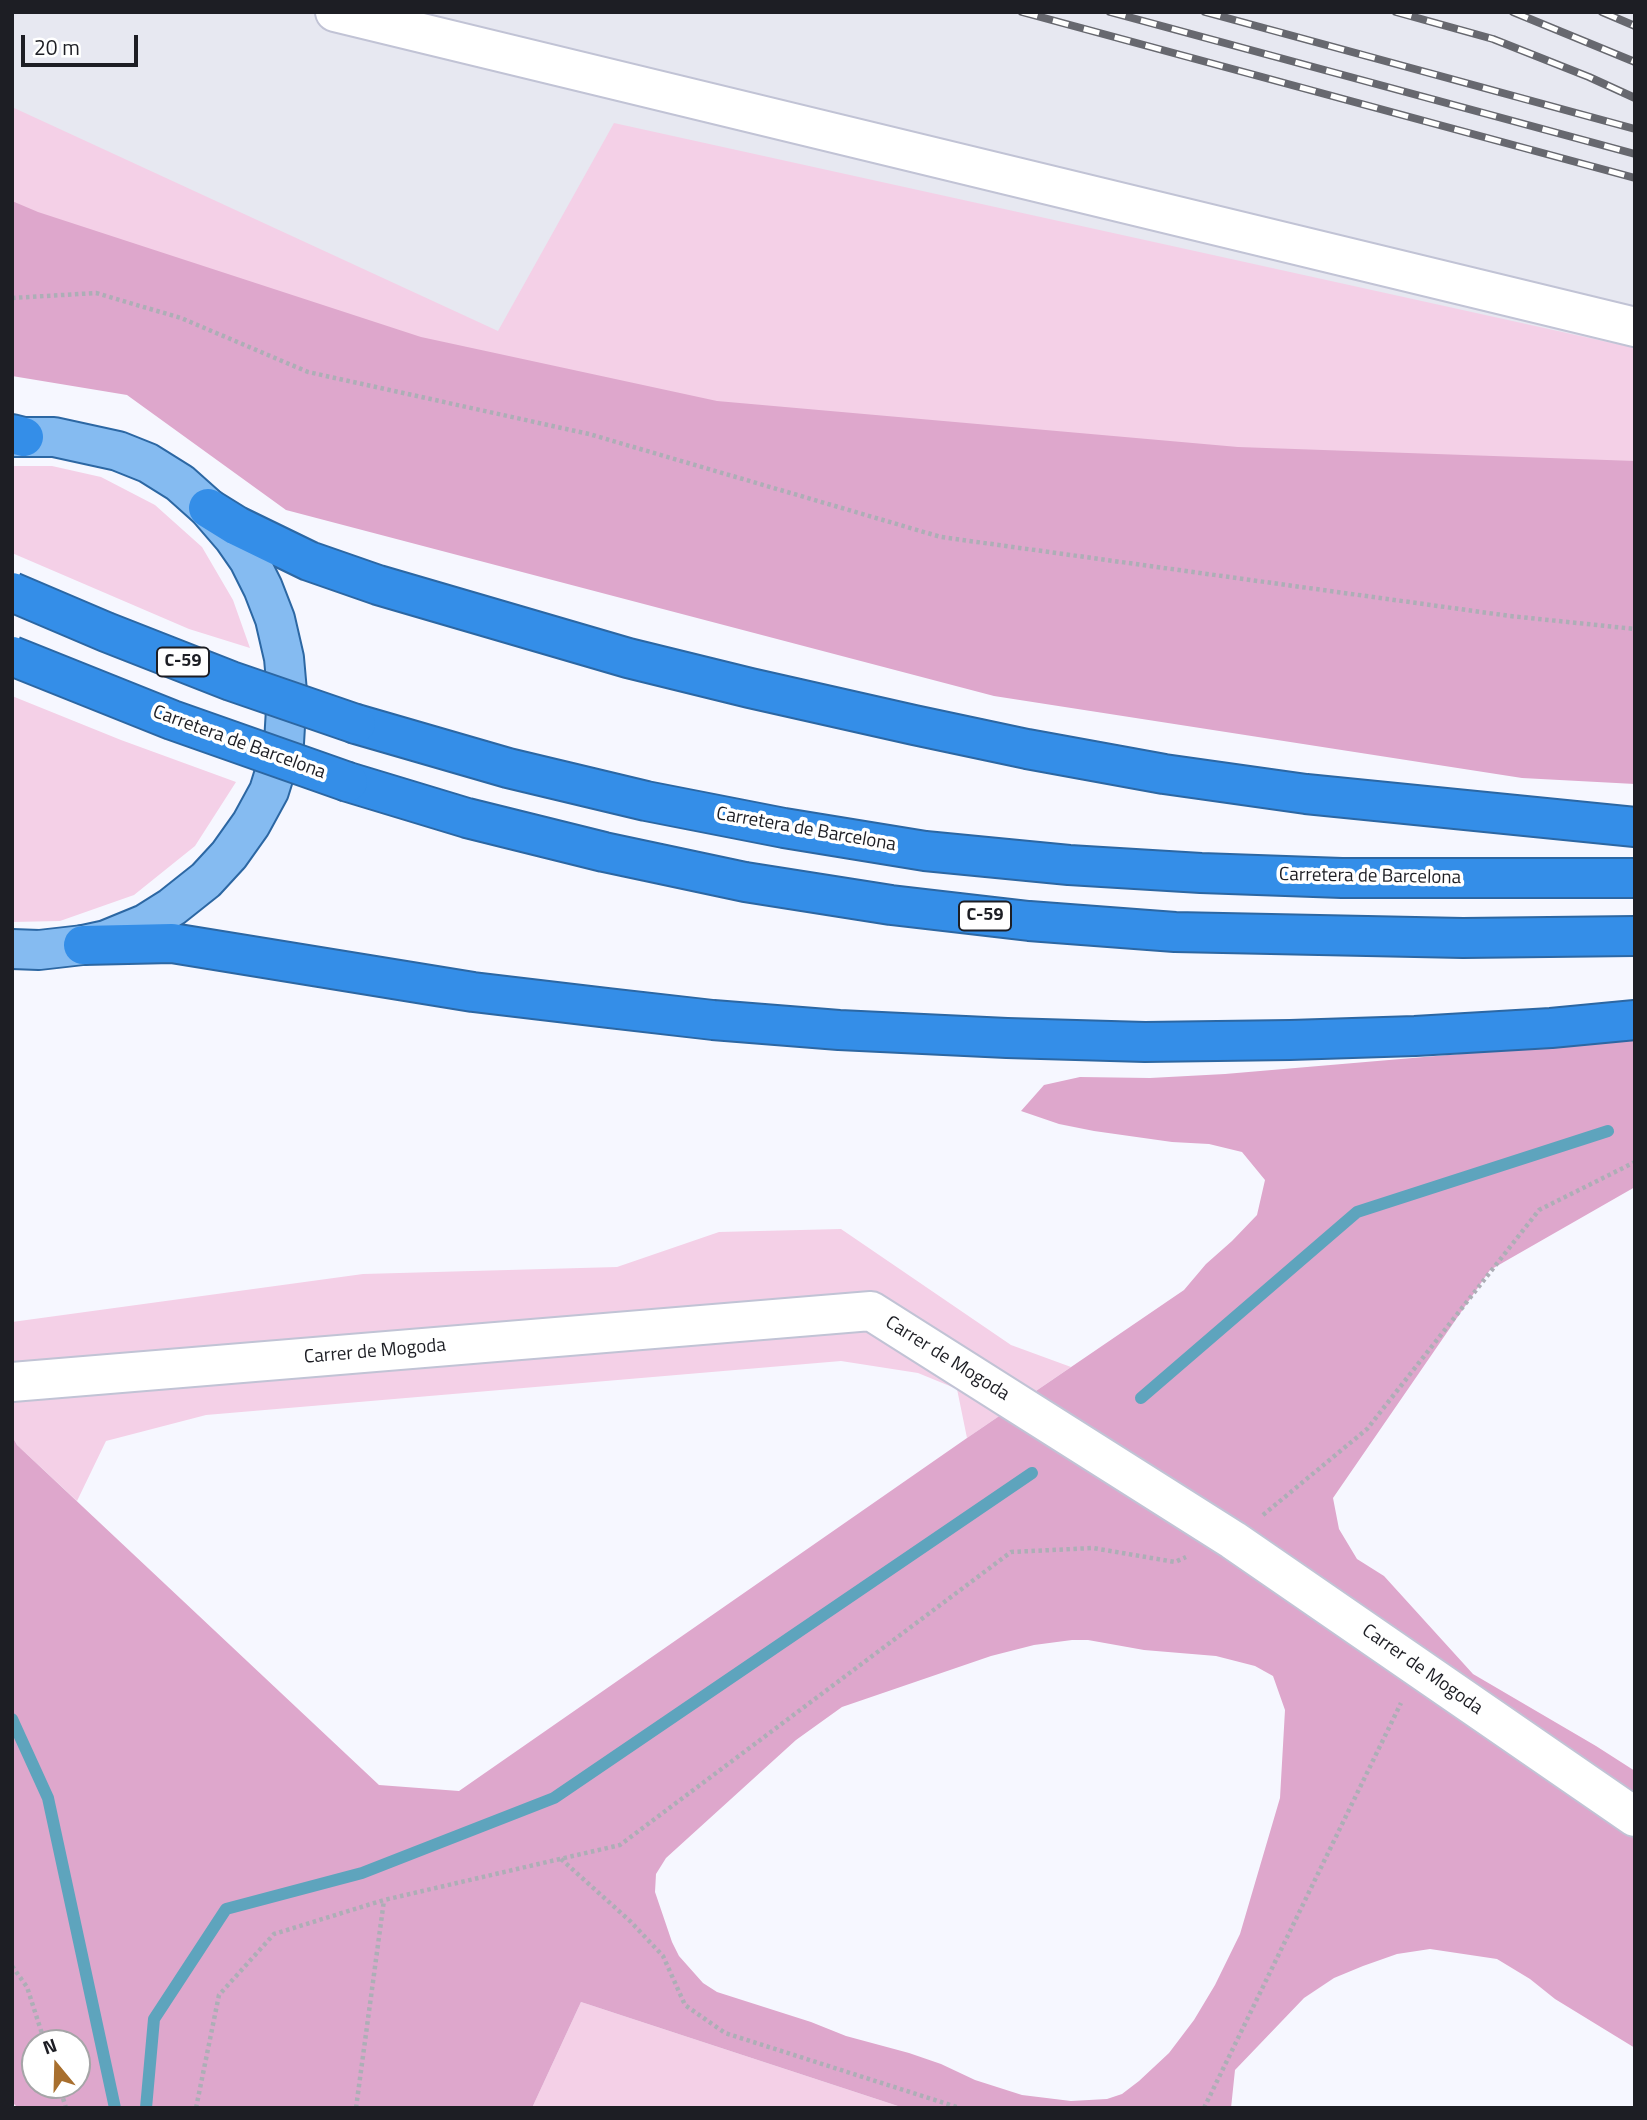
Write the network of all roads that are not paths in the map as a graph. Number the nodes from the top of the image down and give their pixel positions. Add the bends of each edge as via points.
1 (335, 12) edge
2 (1635, 327) edge
3 (16, 436) edge
4 (208, 508) junction
5 (12, 592) edge
6 (12, 656) edge
7 (1635, 827) edge
8 (1635, 878) edge
9 (1635, 936) edge
10 (83, 945) junction
11 (12, 949) edge
12 (1635, 1020) edge
13 (12, 1382) edge
14 (1635, 1817) edge

1 - 2 street
3 - 4 main road via 54,437 118,451 180,483
4 - 7 highway via 309,561 377,585 628,658 900,722 1164,774 1306,794
4 - 10 main road via 249,560 275,619 287,692 284,743 269,791 251,824 206,880 145,924
5 - 8 highway, Carretera de Barcelona / C-59, bridge via 231,681 356,724 508,768 784,828 925,850 1214,874
6 - 9 highway, Carretera de Barcelona / C-59, bridge via 172,720 348,782 467,818 744,882 891,905 1175,932
10 - 11 main road
10 - 12 highway via 172,943 473,992 839,1030 1145,1042 1304,1040
13 - 14 street, Carrer de Mogoda via 871,1311 1233,1540

